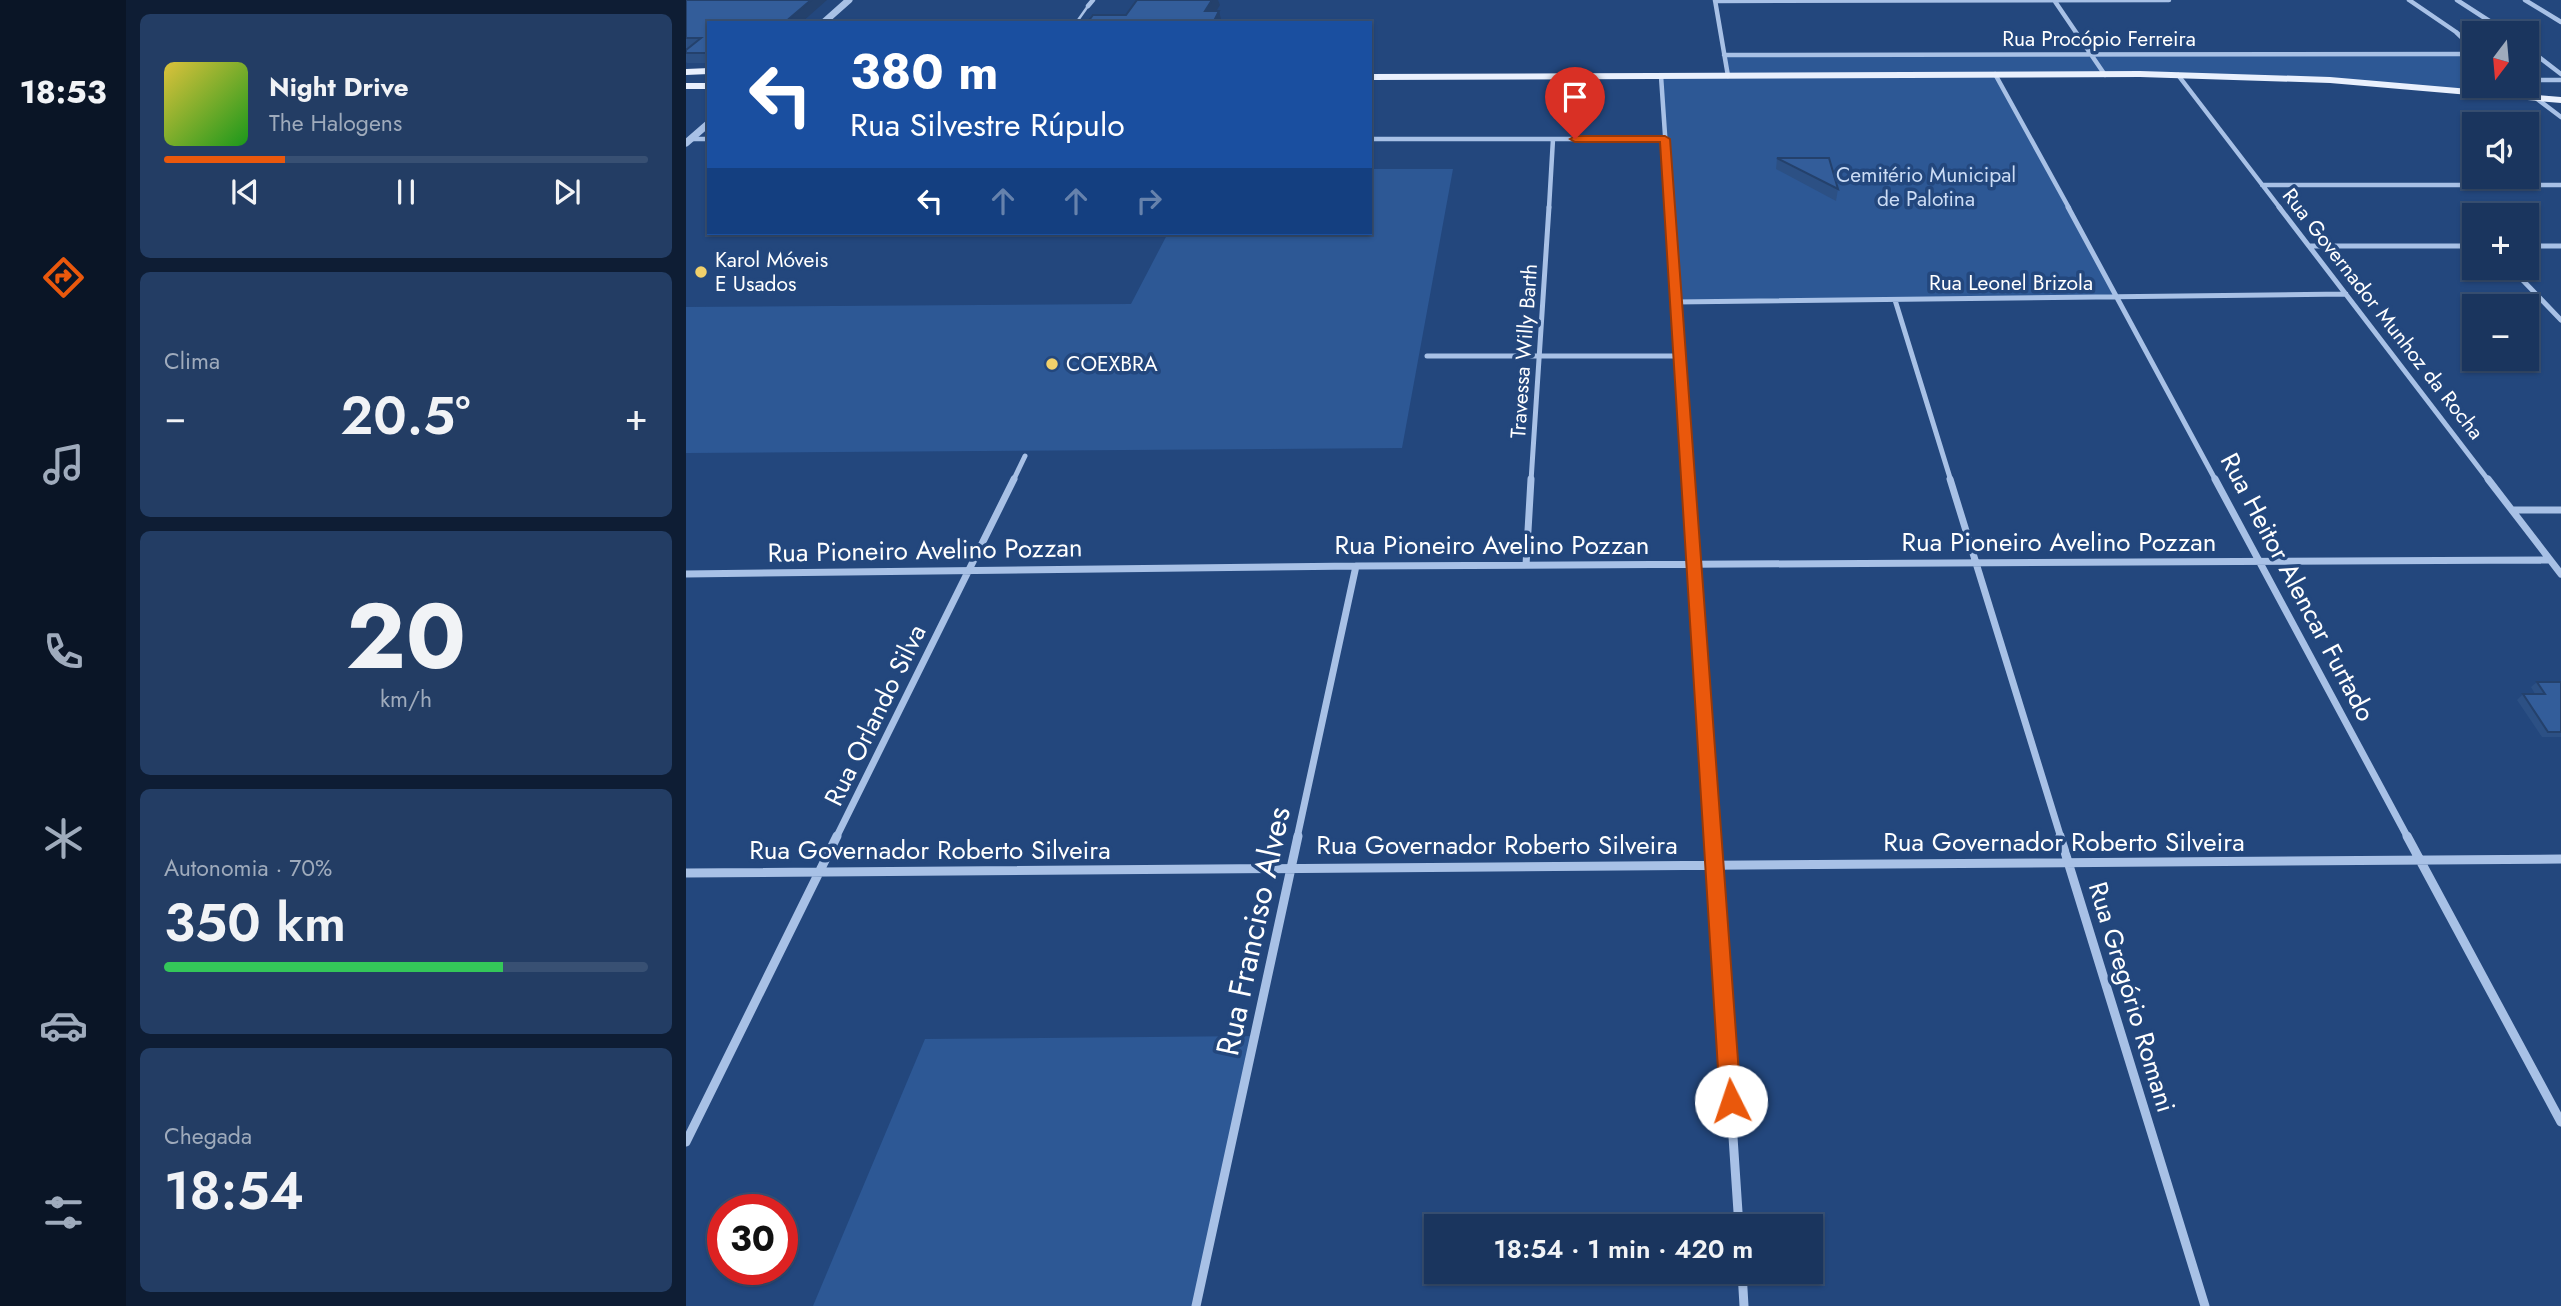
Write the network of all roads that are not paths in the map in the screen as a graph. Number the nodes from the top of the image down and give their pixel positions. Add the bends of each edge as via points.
1 (849, 0) edge
2 (1093, 0) edge
3 (2054, 0) edge
4 (2169, 0) edge
5 (2409, 0) edge
6 (2457, 0) edge
7 (2525, 0) edge
8 (1715, 1) edge
9 (1088, 6) joint
10 (826, 21) edge
11 (1077, 21) edge
12 (2489, 21) edge
13 (2561, 22) edge
14 (2462, 37) edge
15 (2462, 54) edge
16 (1724, 55) junction
17 (2091, 55) junction
18 (2539, 57) edge
19 (686, 72) edge
20 (707, 72) edge
21 (1995, 74) junction
22 (2561, 74) edge
23 (2105, 75) junction
24 (2178, 75) junction
25 (1661, 76) junction
26 (1728, 76) junction
27 (1372, 77) edge
28 (2539, 80) edge
29 (2561, 80) edge
30 (686, 86) edge
31 (707, 86) edge
32 (2462, 91) edge
33 (2539, 97) edge
34 (2536, 98) edge
35 (2561, 100) edge
36 (2561, 117) edge
37 (707, 125) edge
38 (707, 139) edge
39 (1372, 139) edge
40 (1552, 139) junction
41 (1665, 139) junction
42 (688, 141) edge
43 (2262, 185) junction
44 (2561, 186) edge
45 (2309, 246) junction
46 (2462, 246) edge
47 (2539, 246) edge
48 (2561, 246) edge
49 (2523, 280) edge
50 (2346, 294) junction
51 (2118, 298) junction
52 (1895, 300) junction
53 (1675, 302) junction
54 (2561, 320) edge
55 (1427, 356) dead end
56 (1540, 356) junction
57 (1679, 356) junction
58 (1025, 456) dead end
59 (2512, 510) junction
60 (2561, 510) edge
61 (2550, 560) junction
62 (2260, 562) junction
63 (1976, 563) junction
64 (1694, 564) junction
65 (1526, 565) junction
66 (1356, 566) junction
67 (970, 570) junction
68 (686, 574) edge
69 (2561, 574) edge
70 (2561, 859) edge
71 (2420, 860) junction
72 (2068, 862) junction
73 (1715, 865) junction
74 (1292, 868) junction
75 (822, 871) junction
76 (686, 873) edge
77 (2561, 1122) edge
78 (686, 1142) edge
79 (1738, 1214) edge
80 (1743, 1284) edge
81 (1196, 1306) edge
82 (1745, 1306) edge
83 (2205, 1306) edge

1 - 10 street
2 - 9 street
3 - 4 street
3 - 8 street
3 - 17 street
5 - 14 street
6 - 12 street
7 - 13 street
8 - 16 street
9 - 11 lane
15 - 17 street, Rua Procópio Ferreira
16 - 17 street, Rua Procópio Ferreira
16 - 26 street
17 - 23 street
18 - 22 street
19 - 20 main road
21 - 23 main road
21 - 26 main road
21 - 51 street, Rua Heitor Alencar Furtado
23 - 24 main road
24 - 32 main road via 2330,79
24 - 43 street, Rua Governador Munhoz da Rocha
25 - 26 main road
25 - 27 main road
25 - 41 street
28 - 29 street
30 - 31 main road
33 - 35 main road
34 - 36 street
37 - 42 street
38 - 42 street
39 - 40 street
40 - 41 street
40 - 56 street, Travessa Willy Barth
41 - 53 street
43 - 44 street
43 - 45 street, Rua Governador Munhoz da Rocha
45 - 46 street
45 - 50 street, Rua Governador Munhoz da Rocha
47 - 48 street
49 - 54 street
50 - 51 street, Rua Leonel Brizola
50 - 59 street, Rua Governador Munhoz da Rocha
51 - 52 street, Rua Leonel Brizola
51 - 62 street, Rua Heitor Alencar Furtado
52 - 53 street, Rua Leonel Brizola
52 - 63 street, Rua Gregório Romani
53 - 57 street
55 - 56 street
56 - 57 street
56 - 65 street, Travessa Willy Barth
57 - 64 street
58 - 67 street, Rua Orlando Silva
59 - 60 street
59 - 61 street, Rua Governador Munhoz da Rocha
61 - 62 street, Rua Pioneiro Avelino Pozzan
61 - 69 street, Rua Governador Munhoz da Rocha
62 - 63 street, Rua Pioneiro Avelino Pozzan
62 - 71 street, Rua Heitor Alencar Furtado
63 - 64 street, Rua Pioneiro Avelino Pozzan
63 - 72 street, Rua Gregório Romani
64 - 65 street, Rua Pioneiro Avelino Pozzan
64 - 73 street
65 - 66 street, Rua Pioneiro Avelino Pozzan
66 - 67 street, Rua Pioneiro Avelino Pozzan
66 - 74 street, Rua Franciso Alves
67 - 68 street, Rua Pioneiro Avelino Pozzan
67 - 75 street, Rua Orlando Silva
70 - 71 street, Rua Governador Roberto Silveira
71 - 72 street, Rua Governador Roberto Silveira
71 - 77 street, Rua Heitor Alencar Furtado
72 - 73 street, Rua Governador Roberto Silveira
72 - 83 street, Rua Gregório Romani
73 - 74 street, Rua Governador Roberto Silveira
73 - 79 street
74 - 75 street, Rua Governador Roberto Silveira
74 - 81 street, Rua Franciso Alves
75 - 76 street, Rua Governador Roberto Silveira
75 - 78 street, Rua Orlando Silva
80 - 82 street

